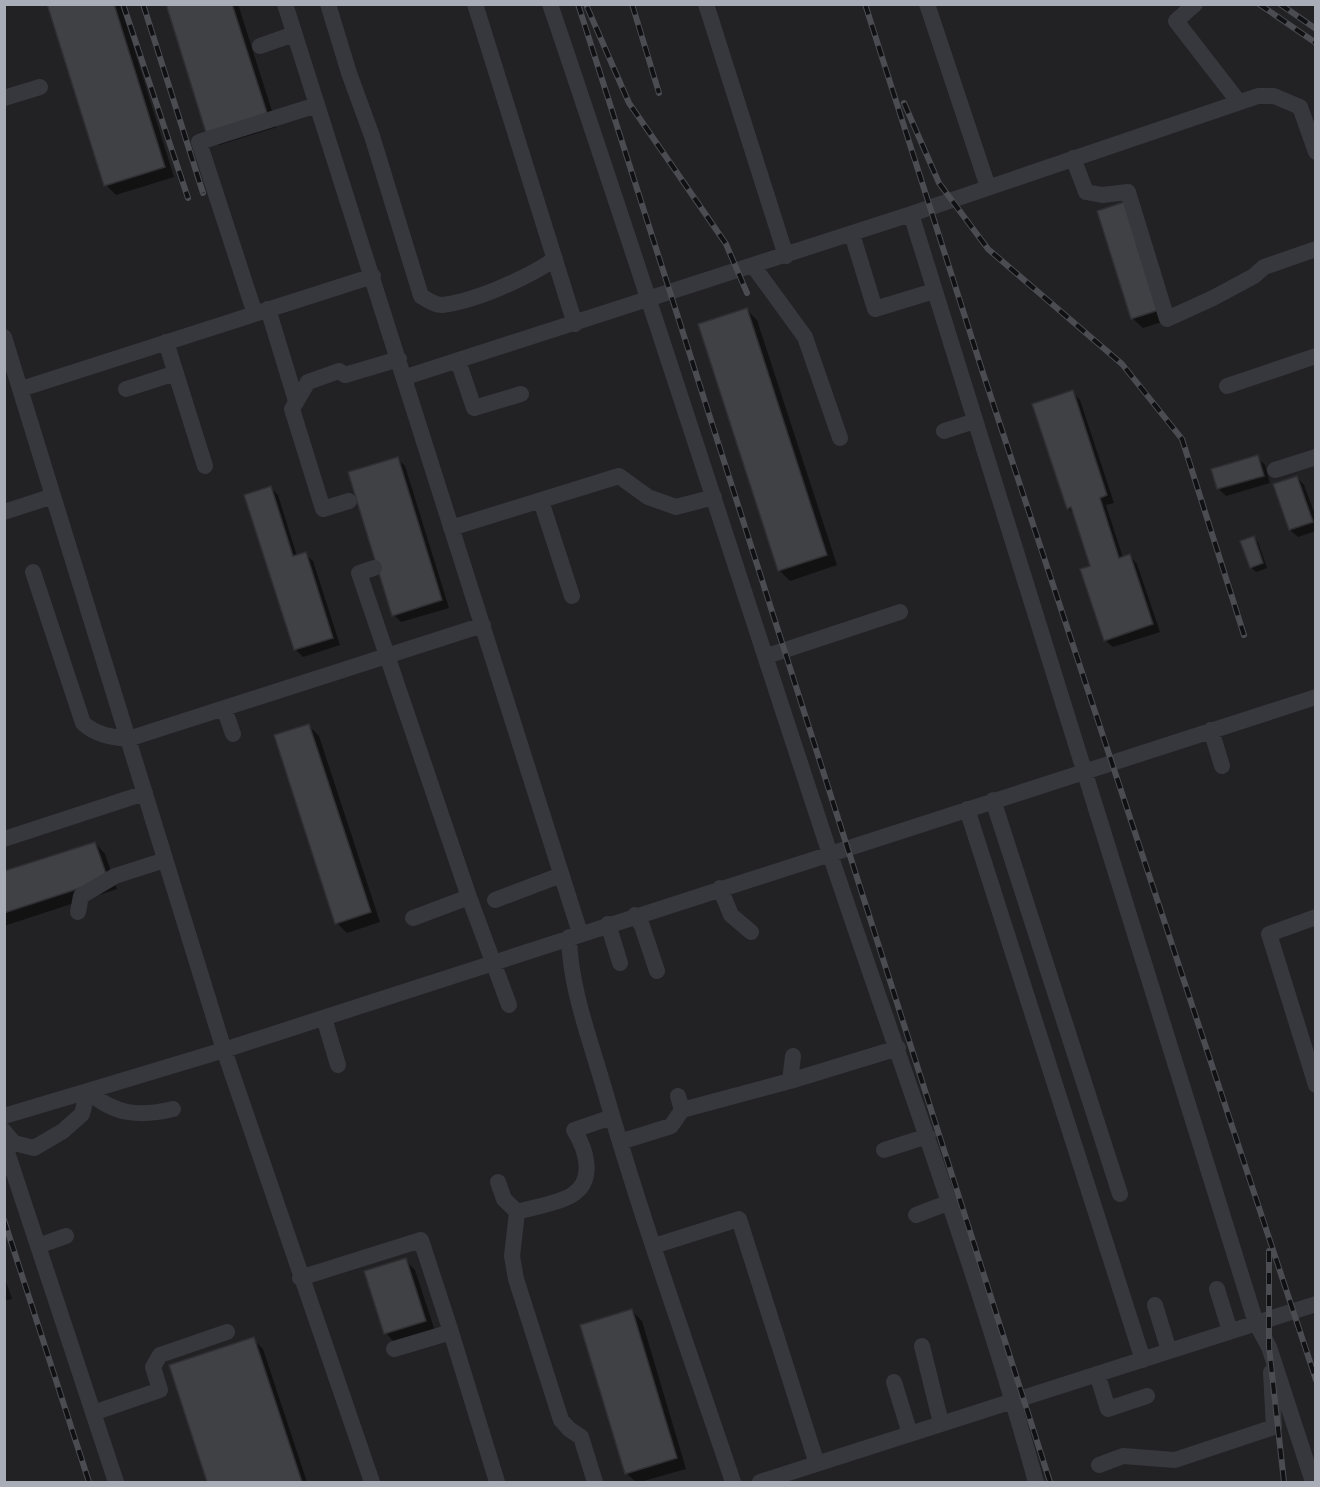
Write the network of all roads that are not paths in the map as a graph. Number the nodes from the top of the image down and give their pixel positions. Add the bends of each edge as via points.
1 (285, 4) edge
2 (328, 4) edge
3 (475, 4) edge
4 (550, 4) edge
5 (706, 4) edge
6 (927, 4) edge
7 (1195, 4) edge
8 (294, 34) junction
9 (260, 46) dead end
10 (40, 87) dead end
11 (4, 98) edge
12 (1238, 101) junction
13 (317, 105) junction
14 (1316, 152) edge
15 (1073, 158) junction
16 (988, 187) junction
17 (910, 214) junction
18 (852, 234) junction
19 (1316, 249) edge
20 (786, 256) junction
21 (555, 259) junction
22 (754, 267) junction
23 (373, 276) junction
24 (934, 291) junction
25 (651, 300) junction
26 (261, 312) junction
27 (575, 324) junction
28 (4, 337) edge
29 (166, 342) junction
30 (1316, 356) edge
31 (399, 359) junction
32 (458, 361) junction
33 (176, 373) junction
34 (406, 377) junction
35 (1227, 386) dead end
36 (21, 389) junction
37 (126, 389) dead end
38 (521, 394) dead end
39 (296, 401) junction
40 (975, 421) junction
41 (944, 431) dead end
42 (840, 438) dead end
43 (1316, 457) edge
44 (205, 466) dead end
45 (1275, 470) dead end
46 (53, 496) junction
47 (714, 497) junction
48 (349, 501) dead end
49 (541, 501) junction
50 (6, 506) edge
51 (451, 528) junction
52 (374, 568) dead end
53 (33, 572) dead end
54 (572, 596) dead end
55 (900, 612) dead end
56 (483, 625) junction
57 (387, 656) junction
58 (766, 656) junction
59 (1316, 697) edge
60 (224, 708) junction
61 (1211, 730) junction
62 (233, 734) dead end
63 (128, 739) junction
64 (1222, 766) dead end
65 (1086, 771) junction
66 (145, 793) junction
67 (993, 800) junction
68 (967, 809) junction
69 (4, 839) edge
70 (830, 853) junction
71 (165, 860) junction
72 (561, 875) junction
73 (720, 888) junction
74 (469, 897) junction
75 (495, 900) dead end
76 (78, 912) dead end
77 (635, 915) junction
78 (1316, 917) edge
79 (413, 918) dead end
80 (608, 924) junction
81 (751, 932) dead end
82 (575, 935) junction
83 (494, 963) junction
84 (620, 963) dead end
85 (657, 971) dead end
86 (509, 1005) dead end
87 (324, 1018) junction
88 (898, 1048) junction
89 (225, 1050) junction
90 (793, 1056) dead end
91 (338, 1065) dead end
92 (790, 1081) junction
93 (1316, 1085) edge
94 (88, 1091) junction
95 (173, 1109) dead end
96 (4, 1116) edge
97 (612, 1117) junction
98 (4, 1131) edge
99 (928, 1136) junction
100 (620, 1142) junction
101 (4, 1143) edge
102 (884, 1150) dead end
103 (498, 1182) dead end
104 (1120, 1194) dead end
105 (950, 1202) junction
106 (517, 1212) junction
107 (916, 1215) dead end
108 (66, 1236) dead end
109 (38, 1246) junction
110 (654, 1246) junction
111 (300, 1278) junction
112 (1217, 1289) dead end
113 (1316, 1304) edge
114 (1155, 1305) dead end
115 (1256, 1323) junction
116 (1230, 1331) junction
117 (227, 1332) dead end
118 (451, 1332) junction
119 (921, 1346) dead end
120 (1269, 1347) junction
121 (394, 1349) dead end
122 (1169, 1351) junction
123 (1143, 1360) junction
124 (1097, 1374) junction
125 (894, 1382) dead end
126 (1147, 1396) dead end
127 (1013, 1400) junction
128 (93, 1413) junction
129 (941, 1423) junction
130 (910, 1434) junction
131 (817, 1464) junction
132 (1099, 1465) dead end
133 (116, 1482) edge
134 (372, 1482) edge
135 (497, 1482) edge
136 (595, 1482) edge
137 (733, 1482) edge
138 (760, 1482) edge
139 (1036, 1482) edge
140 (1313, 1482) edge

1 - 8 lane
2 - 21 lane via 421,296 440,305 490,291 532,274
3 - 21 lane
4 - 25 lane
5 - 20 lane
6 - 16 lane
7 - 12 lane via 1176,21
8 - 9 lane
8 - 13 lane
10 - 11 lane
12 - 14 lane via 1274,96 1300,107
12 - 15 lane
13 - 23 lane
13 - 26 lane via 199,142
15 - 16 lane
15 - 19 lane via 1086,192 1128,192 1167,319 1213,298 1264,267
16 - 17 lane
17 - 18 lane
17 - 24 lane
18 - 20 lane
18 - 24 lane via 875,309
20 - 22 lane
21 - 27 lane
22 - 25 lane
22 - 42 lane via 805,337
23 - 26 lane
23 - 31 lane
24 - 40 lane
25 - 27 lane
25 - 47 lane
26 - 29 lane
26 - 39 lane
27 - 32 lane
28 - 36 lane
29 - 33 lane
29 - 36 lane
30 - 35 lane
31 - 34 lane
31 - 39 lane via 345,375 339,371 308,382
32 - 34 lane
32 - 38 lane via 474,408
33 - 37 lane
33 - 44 lane
34 - 51 lane
36 - 46 lane
39 - 48 lane via 292,410 323,509
40 - 41 lane
40 - 65 lane
43 - 45 lane
46 - 50 lane
46 - 63 lane
47 - 49 lane via 676,507 630,486 619,476
47 - 58 lane
49 - 51 lane
49 - 54 lane
51 - 56 lane
52 - 57 lane via 359,573
53 - 63 lane via 83,723 90,730
55 - 58 lane
56 - 57 lane
56 - 72 lane
57 - 60 lane
57 - 74 lane
58 - 70 lane
59 - 61 lane
60 - 62 lane
60 - 63 lane
61 - 64 lane
61 - 65 lane
63 - 66 lane
65 - 67 lane
65 - 115 lane
66 - 69 lane
66 - 71 lane
67 - 68 lane
67 - 104 lane
68 - 70 lane
68 - 123 lane
70 - 73 lane
70 - 88 lane
71 - 76 lane via 115,876 81,896
71 - 89 lane
72 - 75 lane
72 - 82 lane
73 - 77 lane
73 - 81 lane via 731,915
74 - 79 lane
74 - 83 lane
77 - 80 lane
77 - 85 lane
78 - 93 lane via 1269,934
80 - 82 lane
80 - 84 lane
82 - 83 lane
82 - 97 lane via 570,957 575,986
83 - 86 lane
83 - 87 lane
87 - 89 lane
87 - 91 lane
88 - 92 lane
88 - 99 lane
89 - 94 lane
89 - 111 lane
90 - 92 lane
92 - 100 lane via 680,1103 671,1126
94 - 95 lane via 102,1104 132,1112 147,1115
94 - 96 lane
94 - 98 lane via 82,1114 34,1148 14,1143
97 - 100 lane
97 - 106 lane via 574,1130 588,1168 573,1194
99 - 102 lane
99 - 105 lane
100 - 110 lane
101 - 109 lane
103 - 106 lane via 504,1199
105 - 107 lane
105 - 127 lane
106 - 136 lane via 512,1256 516,1279 561,1420 581,1437
108 - 109 lane
109 - 128 lane
110 - 131 lane via 739,1219
110 - 137 lane
111 - 118 lane via 420,1240
111 - 134 lane
112 - 116 lane
113 - 115 lane
114 - 122 lane
115 - 116 lane
115 - 120 lane
116 - 122 lane
117 - 128 lane via 160,1355 153,1367 160,1390
118 - 121 lane
118 - 135 lane
119 - 129 lane
120 - 132 lane via 1274,1427 1175,1460 1123,1456
120 - 140 lane
122 - 123 lane
123 - 124 lane
124 - 126 lane via 1108,1409
124 - 127 lane
125 - 130 lane
127 - 129 lane
127 - 139 lane
128 - 133 lane
129 - 130 lane
130 - 131 lane
131 - 138 lane

